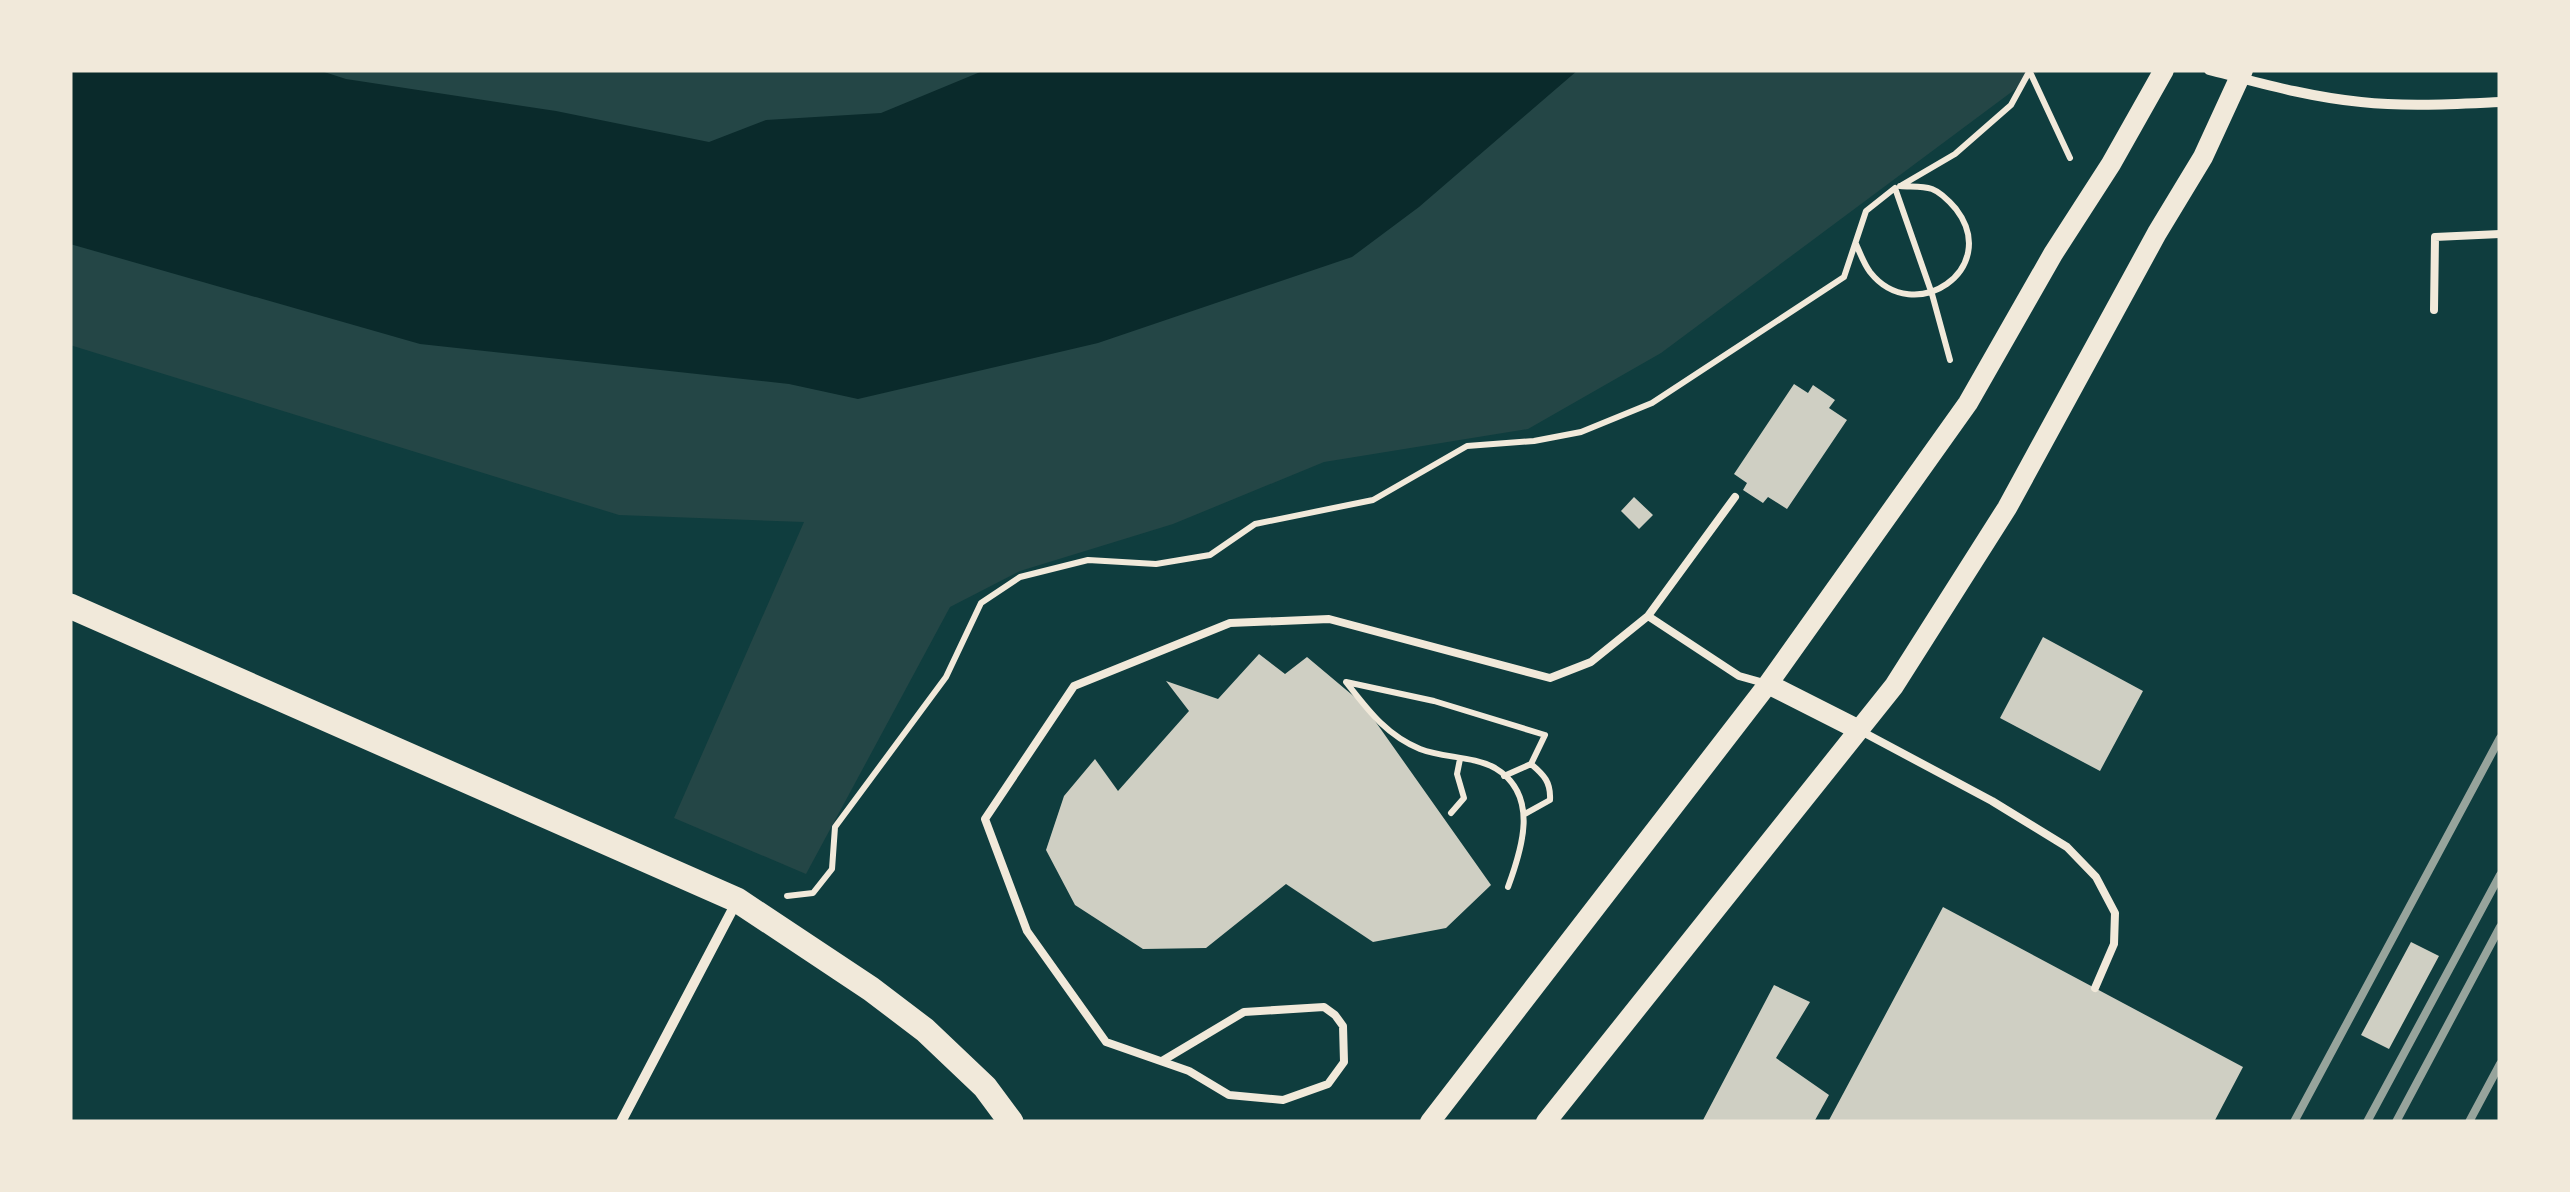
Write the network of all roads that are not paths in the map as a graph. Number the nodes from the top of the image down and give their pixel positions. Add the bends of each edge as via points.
1 (2164, 70) edge
2 (2210, 70) edge
3 (2241, 74) edge
4 (2500, 102) edge
5 (2500, 234) edge
6 (2434, 310) dead end
7 (1735, 497) dead end
8 (70, 606) edge
9 (1648, 616) junction
10 (1768, 684) junction
11 (1859, 730) junction
12 (737, 900) junction
13 (2095, 988) dead end
14 (1162, 1061) junction
15 (621, 1122) edge
16 (1011, 1122) edge
17 (1430, 1122) edge
18 (1546, 1122) edge

1 - 10 main road via 1968,404
2 - 3 street
3 - 4 street via 2288,91 2360,102
3 - 11 main road via 2203,157 2007,508
5 - 6 lane via 2435,237
7 - 9 lane
8 - 12 main road
9 - 10 lane via 1739,676
9 - 14 lane via 1591,662 1550,678 1328,619 1230,622 1074,686 985,819 1027,932 1106,1042
10 - 11 main road
10 - 17 main road
11 - 13 lane via 1992,800 2067,847 2096,878 2115,913 2114,944
11 - 18 main road
12 - 15 street
12 - 16 main road via 925,1030
14 - 14 lane via 1228,1095 1283,1100 1328,1084 1344,1062 1342,1026 1324,1007 1244,1012

